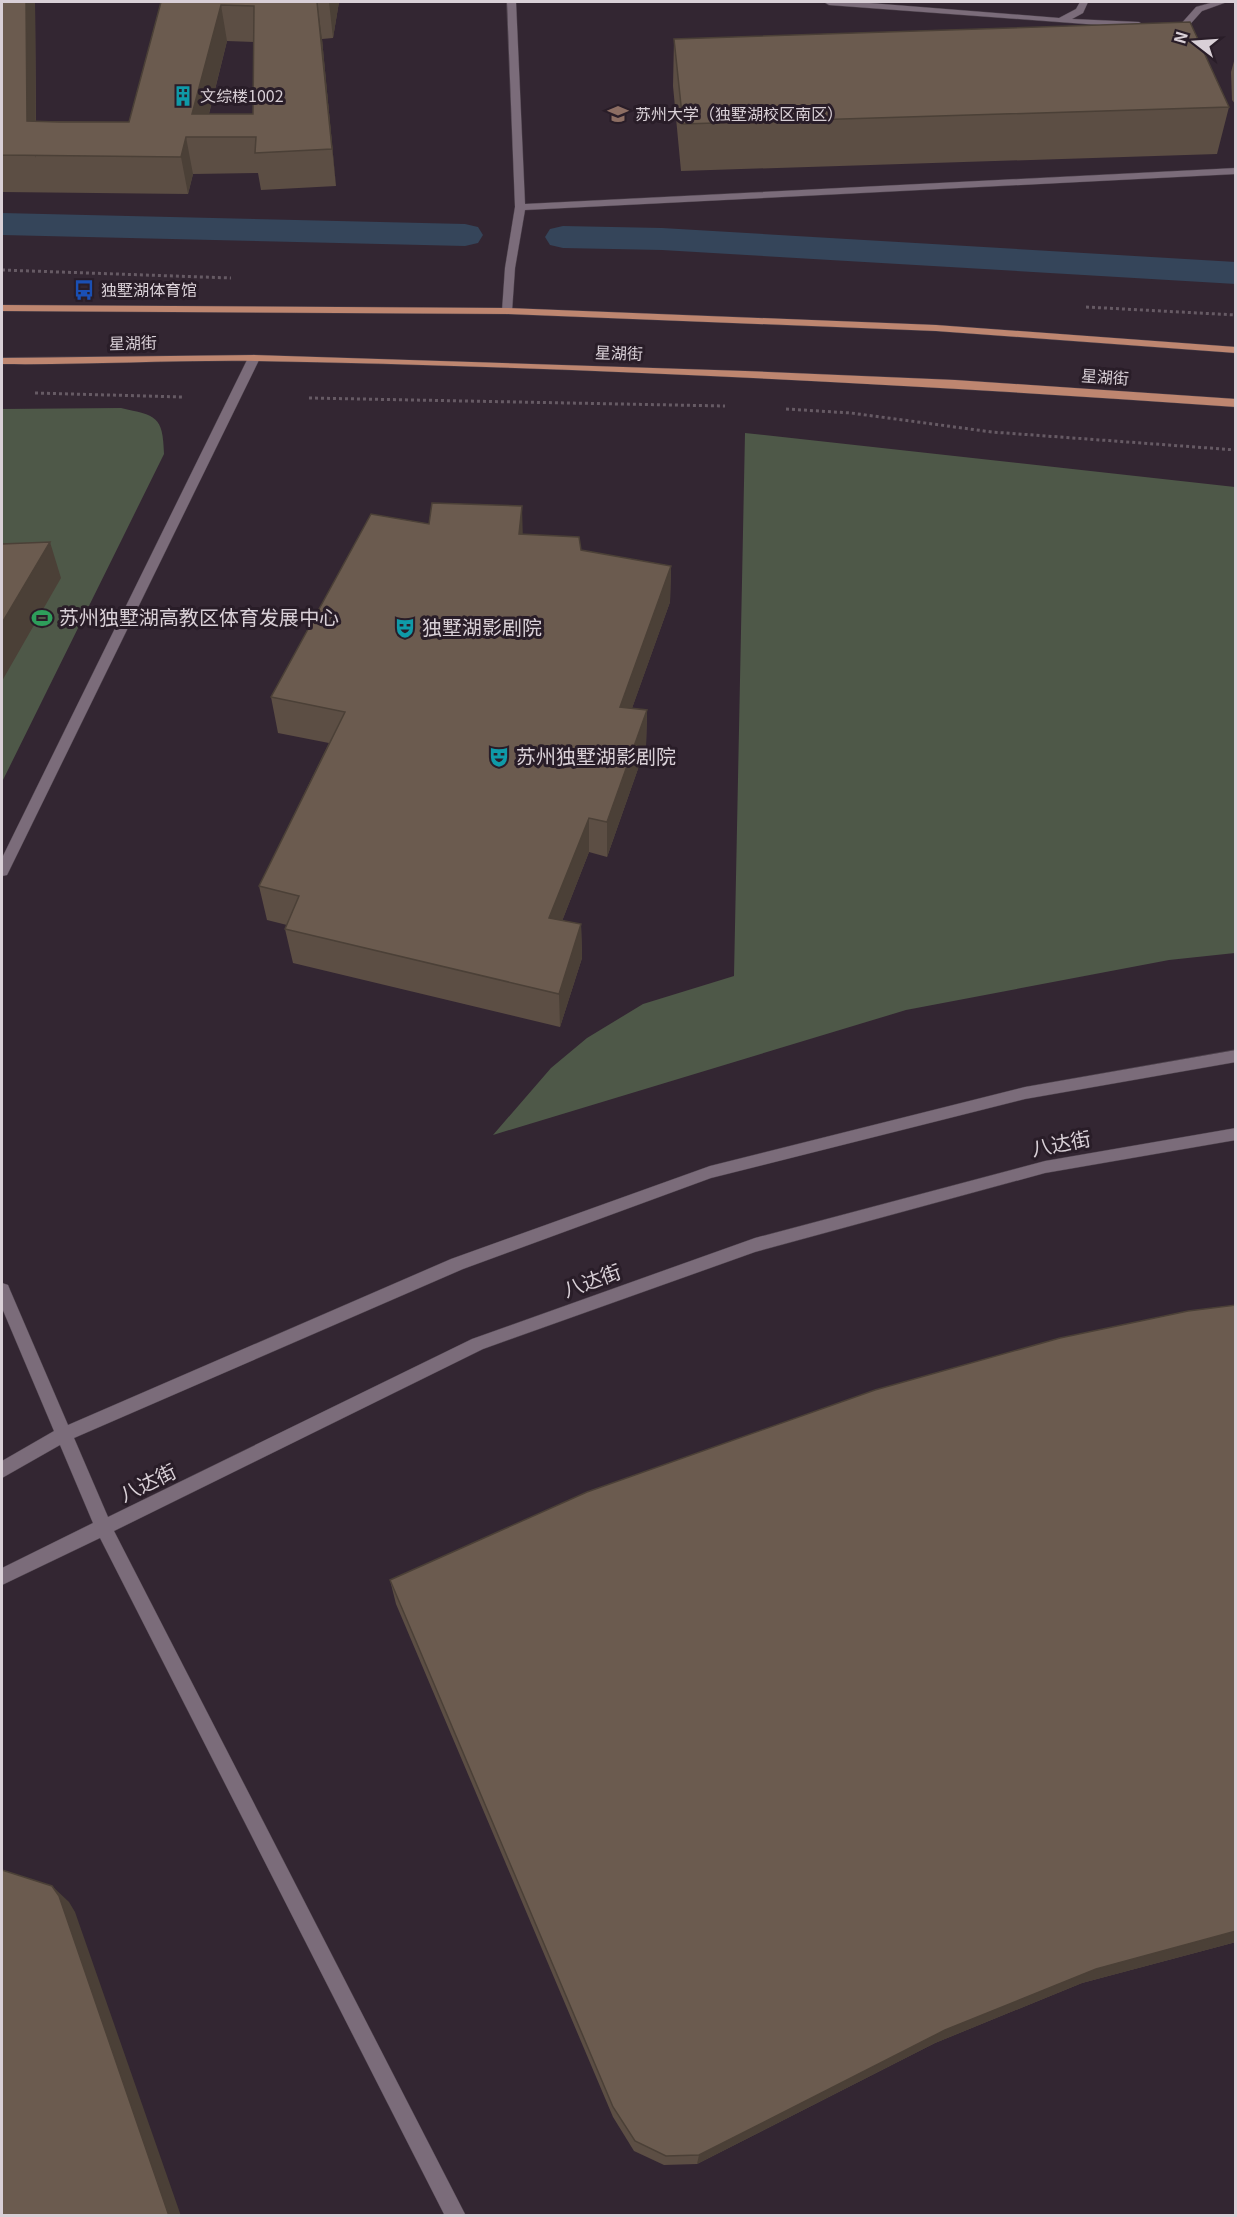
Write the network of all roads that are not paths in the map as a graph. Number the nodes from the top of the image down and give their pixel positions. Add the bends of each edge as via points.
1 (511, 2) edge
2 (829, 2) edge
3 (1084, 2) edge
4 (1222, 2) edge
5 (1061, 21) junction
6 (1149, 26) edge
7 (1160, 26) edge
8 (1236, 171) edge
9 (520, 207) junction
10 (2, 308) edge
11 (507, 311) junction
12 (1236, 350) edge
13 (254, 358) junction
14 (2, 361) edge
15 (1236, 403) edge
16 (2, 871) edge
17 (1236, 1056) edge
18 (1236, 1134) edge
19 (2, 1290) edge
20 (63, 1435) junction
21 (2, 1470) edge
22 (104, 1528) junction
23 (2, 1577) edge
24 (456, 2216) edge

1 - 9 street
2 - 5 street
3 - 5 street via 1080,11
4 - 7 street via 1199,9 1182,28
5 - 6 street
8 - 9 street
9 - 11 street
10 - 11 main road, 星湖街
11 - 12 main road, 星湖街 via 936,328
13 - 14 main road, 星湖街
13 - 15 main road, 星湖街 via 769,375
13 - 16 street
17 - 20 street via 1025,1093 710,1172 457,1264
18 - 22 street, 八达街 via 1045,1167 755,1245 478,1344
19 - 20 street
20 - 21 street
20 - 22 street
22 - 23 street, 八达街
22 - 24 street

